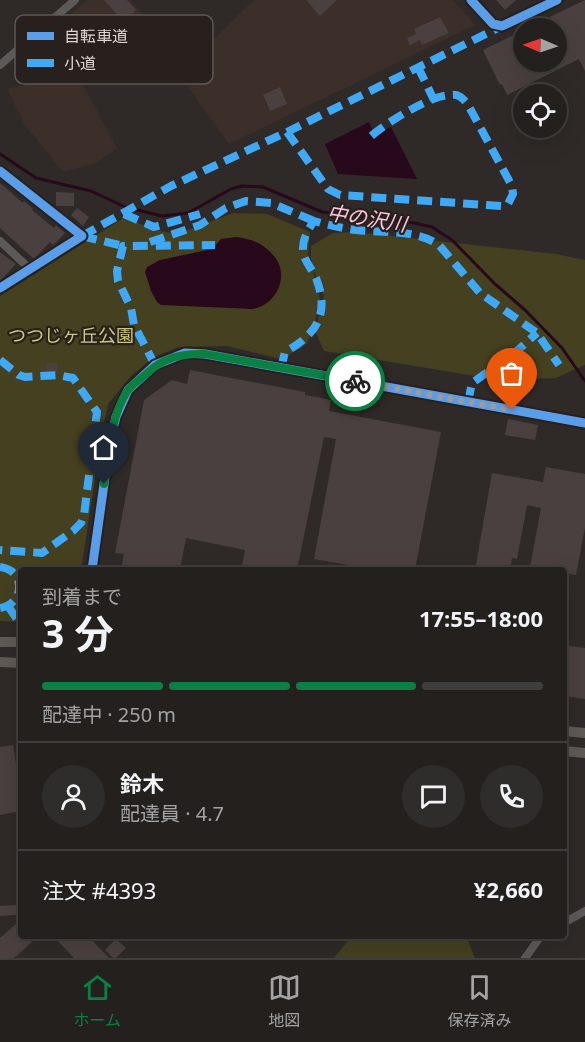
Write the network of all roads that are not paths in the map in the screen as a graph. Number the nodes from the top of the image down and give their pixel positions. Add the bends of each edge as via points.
1 (75, 0) edge
2 (471, 0) edge
3 (557, 0) edge
4 (58, 15) edge
5 (15, 52) edge
6 (0, 65) edge
7 (0, 171) edge
8 (0, 241) edge
9 (30, 269) junction
10 (0, 288) edge
11 (583, 424) edge
12 (92, 567) edge
13 (0, 642) edge
14 (18, 642) edge
15 (0, 662) edge
16 (18, 663) edge
17 (567, 731) edge
18 (585, 733) edge
19 (567, 751) edge
20 (585, 753) edge
21 (585, 911) edge
22 (567, 921) edge
23 (539, 939) edge
24 (525, 958) edge

1 - 4 street
2 - 3 street via 493,24 502,26
5 - 6 street
7 - 9 street via 82,236
8 - 9 street
9 - 10 street
11 - 12 street via 184,353 155,365 129,390 116,417
13 - 14 street
15 - 16 street
17 - 18 street
19 - 20 street
21 - 22 street
23 - 24 street

